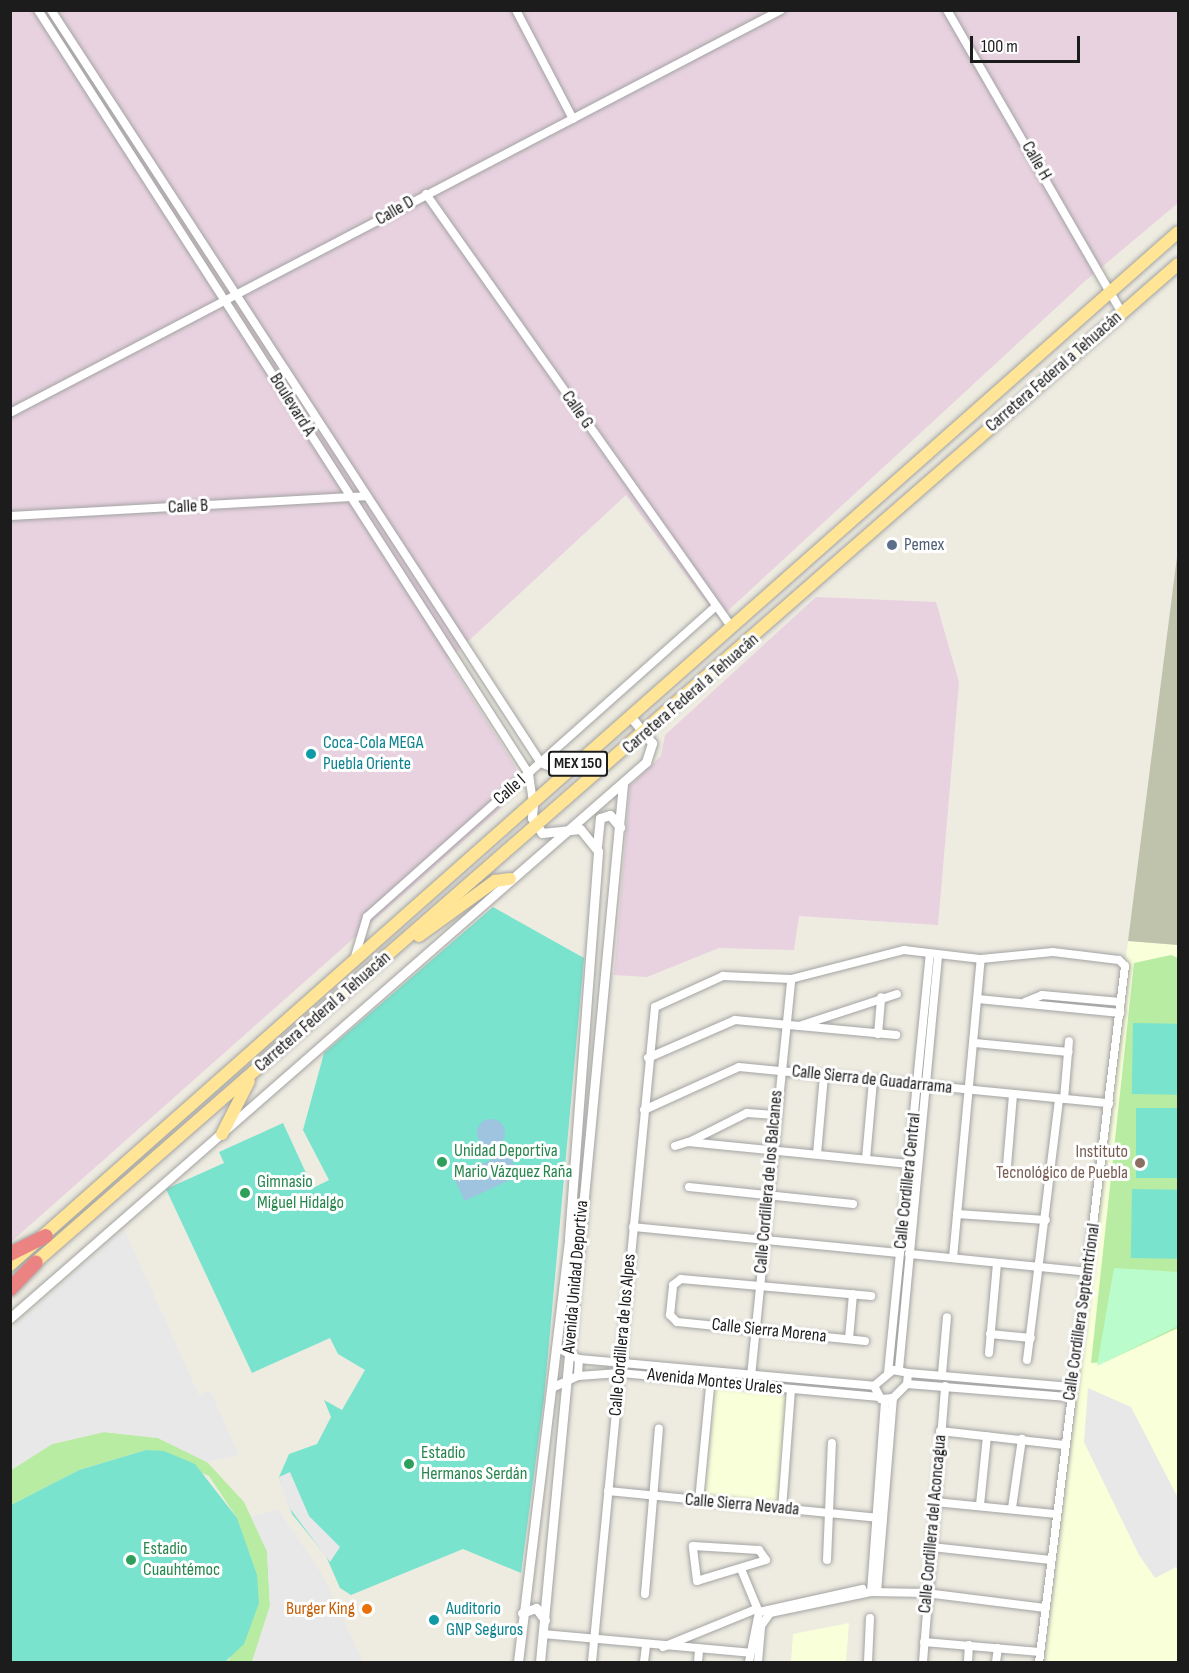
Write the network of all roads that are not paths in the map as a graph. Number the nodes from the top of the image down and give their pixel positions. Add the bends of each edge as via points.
1 (51, 10) edge
2 (516, 10) edge
3 (781, 10) edge
4 (947, 10) edge
5 (38, 11) edge
6 (573, 119) junction
7 (426, 194) junction
8 (188, 218) junction
9 (177, 225) junction
10 (1179, 232) edge
11 (1179, 264) edge
12 (1109, 292) junction
13 (240, 296) junction
14 (228, 303) junction
15 (1122, 313) junction
16 (10, 413) edge
17 (365, 496) junction
18 (351, 499) junction
19 (10, 516) edge
20 (714, 608) junction
21 (730, 625) junction
22 (458, 637) junction
23 (446, 643) junction
24 (631, 717) junction
25 (646, 733) junction
26 (541, 763) junction
27 (529, 774) junction
28 (567, 774) junction
29 (623, 784) junction
30 (533, 804) junction
31 (620, 827) junction
32 (536, 828) junction
33 (565, 830) junction
34 (598, 851) junction
35 (510, 879) junction
36 (394, 949) junction
37 (934, 955) junction
38 (981, 958) junction
39 (354, 961) junction
40 (792, 979) junction
41 (897, 994) dead end
42 (881, 997) junction
43 (978, 999) junction
44 (1025, 1002) junction
45 (1121, 1002) junction
46 (1120, 1013) junction
47 (785, 1026) junction
48 (795, 1027) junction
49 (878, 1034) junction
50 (896, 1035) dead end
51 (1069, 1041) dead end
52 (975, 1043) junction
53 (1069, 1052) junction
54 (648, 1058) junction
55 (780, 1070) junction
56 (253, 1072) junction
57 (824, 1075) junction
58 (873, 1080) junction
59 (584, 1081) junction
60 (594, 1083) junction
61 (922, 1085) junction
62 (970, 1090) junction
63 (1013, 1094) junction
64 (1062, 1099) junction
65 (1109, 1103) junction
66 (581, 1106) junction
67 (592, 1108) junction
68 (644, 1110) junction
69 (775, 1115) junction
70 (222, 1134) junction
71 (578, 1136) junction
72 (589, 1137) junction
73 (688, 1142) junction
74 (675, 1146) dead end
75 (771, 1150) junction
76 (817, 1154) junction
77 (866, 1159) junction
78 (909, 1164) junction
79 (1007, 1166) dead end
80 (688, 1187) dead end
81 (767, 1196) junction
82 (853, 1204) dead end
83 (957, 1214) junction
84 (1046, 1220) junction
85 (633, 1227) junction
86 (46, 1236) junction
87 (763, 1239) junction
88 (904, 1253) junction
89 (10, 1254) edge
90 (953, 1258) junction
91 (36, 1262) junction
92 (997, 1263) junction
93 (10, 1265) edge
94 (1040, 1268) junction
95 (1088, 1272) junction
96 (10, 1283) edge
97 (760, 1284) junction
98 (10, 1289) edge
99 (854, 1294) junction
100 (871, 1296) dead end
101 (947, 1317) dead end
102 (10, 1318) edge
103 (756, 1330) junction
104 (990, 1334) junction
105 (1030, 1338) junction
106 (849, 1339) junction
107 (866, 1341) dead end
108 (558, 1348) junction
109 (989, 1353) dead end
110 (569, 1355) junction
111 (579, 1359) junction
112 (1028, 1360) dead end
113 (620, 1363) junction
114 (899, 1369) junction
115 (620, 1372) junction
116 (712, 1372) junction
117 (888, 1372) junction
118 (908, 1373) junction
119 (942, 1374) junction
120 (752, 1375) junction
121 (578, 1377) junction
122 (566, 1380) junction
123 (711, 1382) junction
124 (1020, 1382) junction
125 (907, 1384) junction
126 (750, 1386) junction
127 (874, 1386) junction
128 (945, 1386) junction
129 (554, 1387) junction
130 (1071, 1387) junction
131 (791, 1389) junction
132 (1021, 1392) junction
133 (1070, 1397) junction
134 (885, 1398) junction
135 (659, 1429) dead end
136 (940, 1431) junction
137 (987, 1436) junction
138 (1022, 1439) junction
139 (832, 1443) dead end
140 (1064, 1444) junction
141 (608, 1491) junction
142 (654, 1496) junction
143 (699, 1501) junction
144 (935, 1502) junction
145 (980, 1505) junction
146 (1012, 1508) junction
147 (782, 1509) junction
148 (826, 1513) junction
149 (1056, 1514) junction
150 (877, 1518) junction
151 (931, 1547) junction
152 (827, 1560) dead end
153 (1051, 1560) junction
154 (741, 1569) junction
155 (876, 1590) junction
156 (926, 1593) junction
157 (645, 1594) dead end
158 (1045, 1608) junction
159 (522, 1613) junction
160 (760, 1613) junction
161 (870, 1618) dead end
162 (544, 1620) junction
163 (543, 1634) junction
164 (594, 1641) junction
165 (924, 1642) junction
166 (646, 1645) junction
167 (969, 1645) junction
168 (663, 1647) junction
169 (998, 1648) junction
170 (699, 1651) junction
171 (1040, 1652) junction
172 (750, 1653) junction
173 (518, 1662) edge
174 (540, 1662) edge
175 (592, 1662) edge
176 (644, 1662) edge
177 (698, 1662) edge
178 (749, 1662) edge
179 (758, 1662) edge
180 (868, 1662) edge
181 (923, 1662) edge
182 (968, 1662) edge
183 (996, 1662) edge
184 (1039, 1662) edge

1 - 8 street, Boulevard A
2 - 6 street
3 - 6 street, Calle D
4 - 12 street, Calle H
5 - 9 street, Boulevard A
6 - 7 street, Calle D
7 - 13 street, Calle D
7 - 20 street, Calle G
8 - 9 street
8 - 13 street, Boulevard A
9 - 14 street, Boulevard A
10 - 12 main road, Carretera Federal a Tehuacán / MEX 150
11 - 15 main road, Carretera Federal a Tehuacán / MEX 150
12 - 15 street, Calle H
12 - 21 main road, Carretera Federal a Tehuacán / MEX 150
13 - 14 street, Calle D
13 - 17 street, Boulevard A
14 - 16 street, Calle D
14 - 18 street, Boulevard A
15 - 25 main road, Carretera Federal a Tehuacán / MEX 150
17 - 18 street, Calle B
17 - 22 street, Boulevard A
18 - 19 street, Calle B
18 - 23 street, Boulevard A
20 - 21 street, Calle G
20 - 26 street, Calle I
21 - 24 main road, Carretera Federal a Tehuacán / MEX 150
22 - 23 street
22 - 26 street, Boulevard A
23 - 27 street, Boulevard A
24 - 25 street
24 - 28 main road, Carretera Federal a Tehuacán / MEX 150
25 - 29 street via 652,752
25 - 32 main road, Carretera Federal a Tehuacán / MEX 150
26 - 27 street, Calle I
26 - 28 street
27 - 30 street, Boulevard A
27 - 39 street, Calle I via 367,917
28 - 30 main road, Carretera Federal a Tehuacán / MEX 150
29 - 31 street, Avenida Unidad Deportiva
29 - 33 street
30 - 32 street
30 - 39 main road, Carretera Federal a Tehuacán / MEX 150
31 - 34 street, Avenida Unidad Deportiva via 610,815 600,818
31 - 60 street, Avenida Unidad Deportiva
32 - 33 street via 547,835
32 - 36 main road, Carretera Federal a Tehuacán / MEX 150
33 - 34 street via 580,829
33 - 35 street
34 - 59 street, Avenida Unidad Deportiva
35 - 36 main road via 495,881 442,923
35 - 70 street
36 - 56 main road, Carretera Federal a Tehuacán / MEX 150
37 - 38 street
37 - 40 street via 887,951
37 - 61 street, Calle Cordillera Central
38 - 43 street
38 - 45 street, Calle Cordillera Septemtrional via 1053,952 1125,962
39 - 86 main road, Carretera Federal a Tehuacán / MEX 150
40 - 47 street, Calle Cordillera de los Balcanes
40 - 54 street, Calle Cordillera de los Alpes via 723,976 655,1007
41 - 42 street
42 - 48 street
42 - 49 street
43 - 44 street
43 - 52 street
44 - 45 street via 1042,995
44 - 46 street via 1043,1008
45 - 46 street, Calle Cordillera Septemtrional
46 - 65 street, Calle Cordillera Septemtrional
47 - 48 street
47 - 54 street via 735,1020
47 - 55 street, Calle Cordillera de los Balcanes
48 - 49 street
49 - 50 street
51 - 53 street
52 - 53 street
52 - 62 street
53 - 64 street
54 - 68 street, Calle Cordillera de los Alpes
55 - 57 street, Calle Sierra de Guadarrama
55 - 68 street, Calle Sierra de Guadarrama via 731,1070
55 - 69 street, Calle Cordillera de los Balcanes
56 - 70 main road
56 - 91 main road, Carretera Federal a Tehuacán / MEX 150
57 - 58 street, Calle Sierra de Guadarrama
57 - 76 street
58 - 61 street, Calle Sierra de Guadarrama
58 - 77 street
59 - 60 street
59 - 66 street, Avenida Unidad Deportiva
60 - 67 street, Avenida Unidad Deportiva
61 - 62 street, Calle Sierra de Guadarrama
61 - 78 street, Calle Cordillera Central
61 - 88 street, Calle Cordillera Central
62 - 63 street, Calle Sierra de Guadarrama
62 - 83 street
63 - 64 street, Calle Sierra de Guadarrama
63 - 79 street
64 - 65 street, Calle Sierra de Guadarrama
64 - 84 street
65 - 95 street, Calle Cordillera Septemtrional
66 - 67 street
66 - 71 street, Avenida Unidad Deportiva
67 - 72 street, Avenida Unidad Deportiva
68 - 85 street, Calle Cordillera de los Alpes
69 - 73 street via 747,1113
69 - 75 street, Calle Cordillera de los Balcanes
70 - 102 street
71 - 72 street
71 - 108 street, Avenida Unidad Deportiva
72 - 110 street, Avenida Unidad Deportiva
73 - 74 street
73 - 75 street
75 - 76 street
75 - 81 street, Calle Cordillera de los Balcanes
76 - 77 street
77 - 78 street
78 - 88 street, Calle Cordillera Central
80 - 81 street
81 - 82 street
81 - 87 street, Calle Cordillera de los Balcanes
83 - 84 street
83 - 90 street
84 - 94 street
85 - 87 street
85 - 113 street, Calle Cordillera de los Alpes
86 - 89 highway
86 - 93 main road, MEX 150
87 - 88 street
87 - 97 street, Calle Cordillera de los Balcanes
88 - 90 street
88 - 114 street, Calle Cordillera Central
88 - 117 street, Calle Cordillera Central
90 - 92 street
91 - 96 main road, MEX 150
91 - 98 highway
92 - 94 street
92 - 104 street
94 - 95 street
94 - 105 street
95 - 130 street, Calle Cordillera Septemtrional
97 - 99 street
97 - 103 street, Calle Cordillera de los Balcanes
97 - 103 street, Calle Sierra Morena via 675,1280 672,1320
99 - 100 street
99 - 106 street
101 - 119 street
103 - 106 street, Calle Sierra Morena
103 - 120 street, Calle Cordillera de los Balcanes
104 - 105 street
104 - 109 street
105 - 112 street
106 - 107 street, Calle Sierra Morena
108 - 110 street, Avenida Montes Urales
108 - 129 street, Avenida Unidad Deportiva
110 - 111 street, Avenida Montes Urales
110 - 122 street, Avenida Unidad Deportiva
111 - 113 street, Avenida Montes Urales
111 - 121 street
113 - 115 street, Calle Cordillera de los Alpes
113 - 116 street, Avenida Montes Urales
114 - 117 street
114 - 118 street
115 - 121 street, Avenida Montes Urales
115 - 123 street, Avenida Montes Urales
115 - 141 street, Calle Cordillera de los Alpes
116 - 120 street, Avenida Montes Urales
116 - 123 street
117 - 127 street
118 - 119 street
118 - 125 street
119 - 124 street
120 - 126 street, Calle Cordillera de los Balcanes
120 - 127 street, Avenida Montes Urales
121 - 122 street, Avenida Montes Urales
122 - 129 street, Avenida Montes Urales
122 - 162 street, Avenida Unidad Deportiva
123 - 126 street, Avenida Montes Urales
123 - 143 street
124 - 130 street
124 - 132 street
125 - 128 street
125 - 134 street
126 - 131 street, Avenida Montes Urales
127 - 134 street
128 - 132 street
128 - 136 street, Calle Cordillera del Aconcagua
129 - 159 street, Avenida Unidad Deportiva
130 - 133 street, Calle Cordillera Septemtrional
131 - 134 street, Avenida Montes Urales
131 - 147 street
132 - 133 street
133 - 140 street, Calle Cordillera Septemtrional
134 - 150 street
134 - 155 street
135 - 142 street
136 - 137 street
136 - 144 street, Calle Cordillera del Aconcagua
137 - 138 street
137 - 145 street
138 - 140 street
138 - 146 street
139 - 148 street
140 - 149 street, Calle Cordillera Septemtrional
141 - 142 street, Calle Sierra Nevada
141 - 164 street, Calle Cordillera de los Alpes
142 - 143 street, Calle Sierra Nevada
142 - 157 street
143 - 147 street, Calle Sierra Nevada
144 - 145 street
144 - 151 street, Calle Cordillera del Aconcagua
145 - 146 street
146 - 149 street
147 - 148 street, Calle Sierra Nevada
148 - 150 street, Calle Sierra Nevada
148 - 152 street
149 - 153 street, Calle Cordillera Septemtrional
150 - 155 street
151 - 153 street
151 - 156 street, Calle Cordillera del Aconcagua
153 - 158 street, Calle Cordillera Septemtrional
154 - 154 street via 697,1581 691,1549 696,1544 767,1554 763,1563
154 - 160 street
155 - 156 street
155 - 160 street
156 - 158 street
156 - 165 street, Calle Cordillera del Aconcagua
158 - 171 street, Calle Cordillera Septemtrional
159 - 162 street via 536,1608
159 - 173 street, Avenida Unidad Deportiva
160 - 168 street
160 - 172 street
160 - 179 street
161 - 180 street
162 - 163 street, Avenida Unidad Deportiva
163 - 164 street
163 - 174 street, Avenida Unidad Deportiva
164 - 166 street
164 - 175 street, Calle Cordillera de los Alpes
165 - 167 street
165 - 181 street, Calle Cordillera del Aconcagua
166 - 168 street
166 - 176 street
167 - 169 street
167 - 182 street
168 - 170 street
169 - 171 street
169 - 183 street
170 - 172 street
170 - 177 street
171 - 184 street, Calle Cordillera Septemtrional
172 - 178 street

